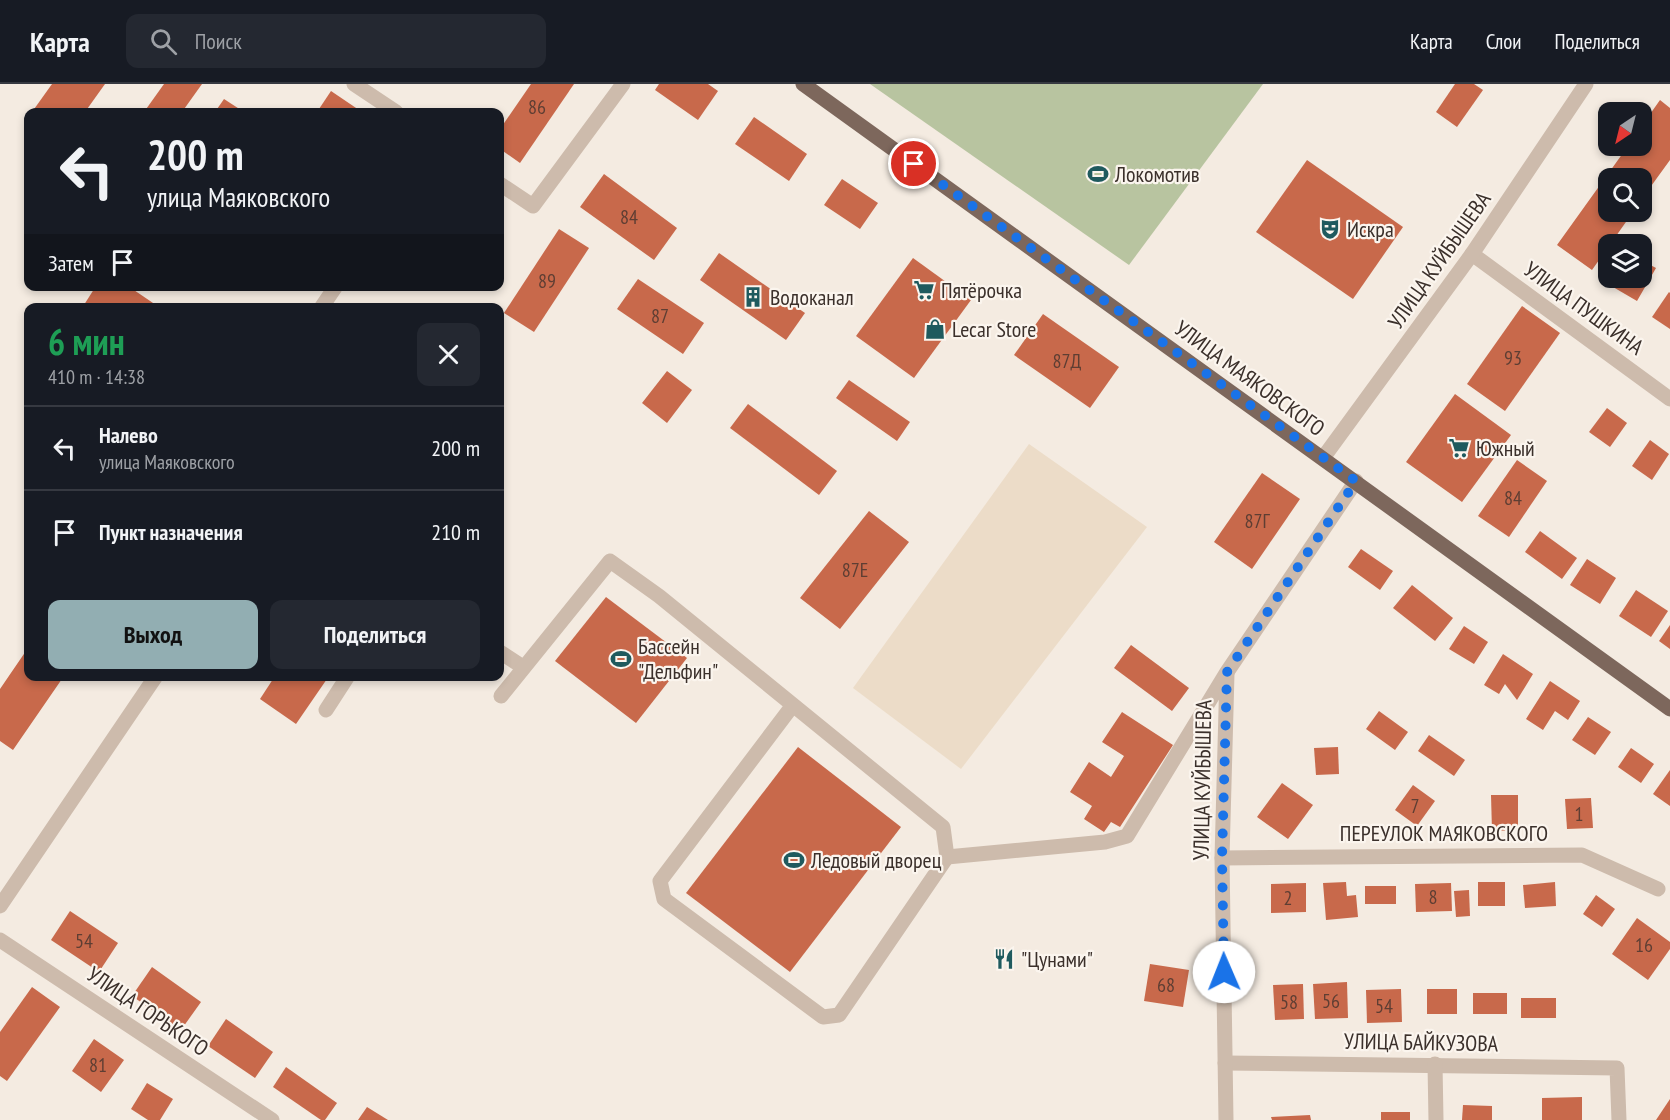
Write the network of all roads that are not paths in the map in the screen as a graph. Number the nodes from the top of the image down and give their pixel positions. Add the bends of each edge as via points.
1 (354, 84) edge
2 (623, 84) edge
3 (803, 84) edge
4 (1586, 84) edge
5 (390, 108) edge
6 (504, 187) edge
7 (1472, 254) junction
8 (1670, 399) edge
9 (1323, 458) junction
10 (1356, 481) junction
11 (504, 655) edge
12 (523, 667) junction
13 (1227, 672) junction
14 (153, 681) edge
15 (345, 681) edge
16 (501, 696) dead end
17 (793, 705) junction
18 (1670, 709) edge
19 (326, 710) dead end
20 (947, 857) junction
21 (1222, 858) junction
22 (1658, 889) dead end
23 (0, 906) edge
24 (0, 940) edge
25 (1225, 1063) junction
26 (1435, 1064) junction
27 (272, 1120) edge
28 (1226, 1120) edge
29 (1436, 1120) edge
30 (1618, 1120) edge

1 - 5 street
2 - 6 street via 533,206
3 - 9 main road, УЛИЦА МАЯКОВСКОГО
4 - 7 street, УЛИЦА КУЙБЫШЕВА
7 - 8 street, УЛИЦА ПУШКИНА
7 - 9 street, УЛИЦА КУЙБЫШЕВА
9 - 10 main road, УЛИЦА МАЯКОВСКОГО
10 - 13 street, УЛИЦА КУЙБЫШЕВА
10 - 18 main road, УЛИЦА МАЯКОВСКОГО
11 - 12 street
12 - 16 street
12 - 17 street via 610,561
13 - 20 street via 1127,836 1105,842
13 - 21 street, УЛИЦА КУЙБЫШЕВА
14 - 23 street
15 - 19 street
17 - 20 street via 943,827
17 - 20 street via 660,881 664,899 823,1017 839,1015
21 - 22 street, ПЕРЕУЛОК МАЯКОВСКОГО via 1582,855
21 - 25 street, УЛИЦА КУЙБЫШЕВА
24 - 27 street, УЛИЦА ГОРЬКОГО
25 - 26 street, УЛИЦА БАЙКУЗОВА
25 - 28 street, УЛИЦА КУЙБЫШЕВА
26 - 29 street
26 - 30 street, УЛИЦА БАЙКУЗОВА via 1617,1068

